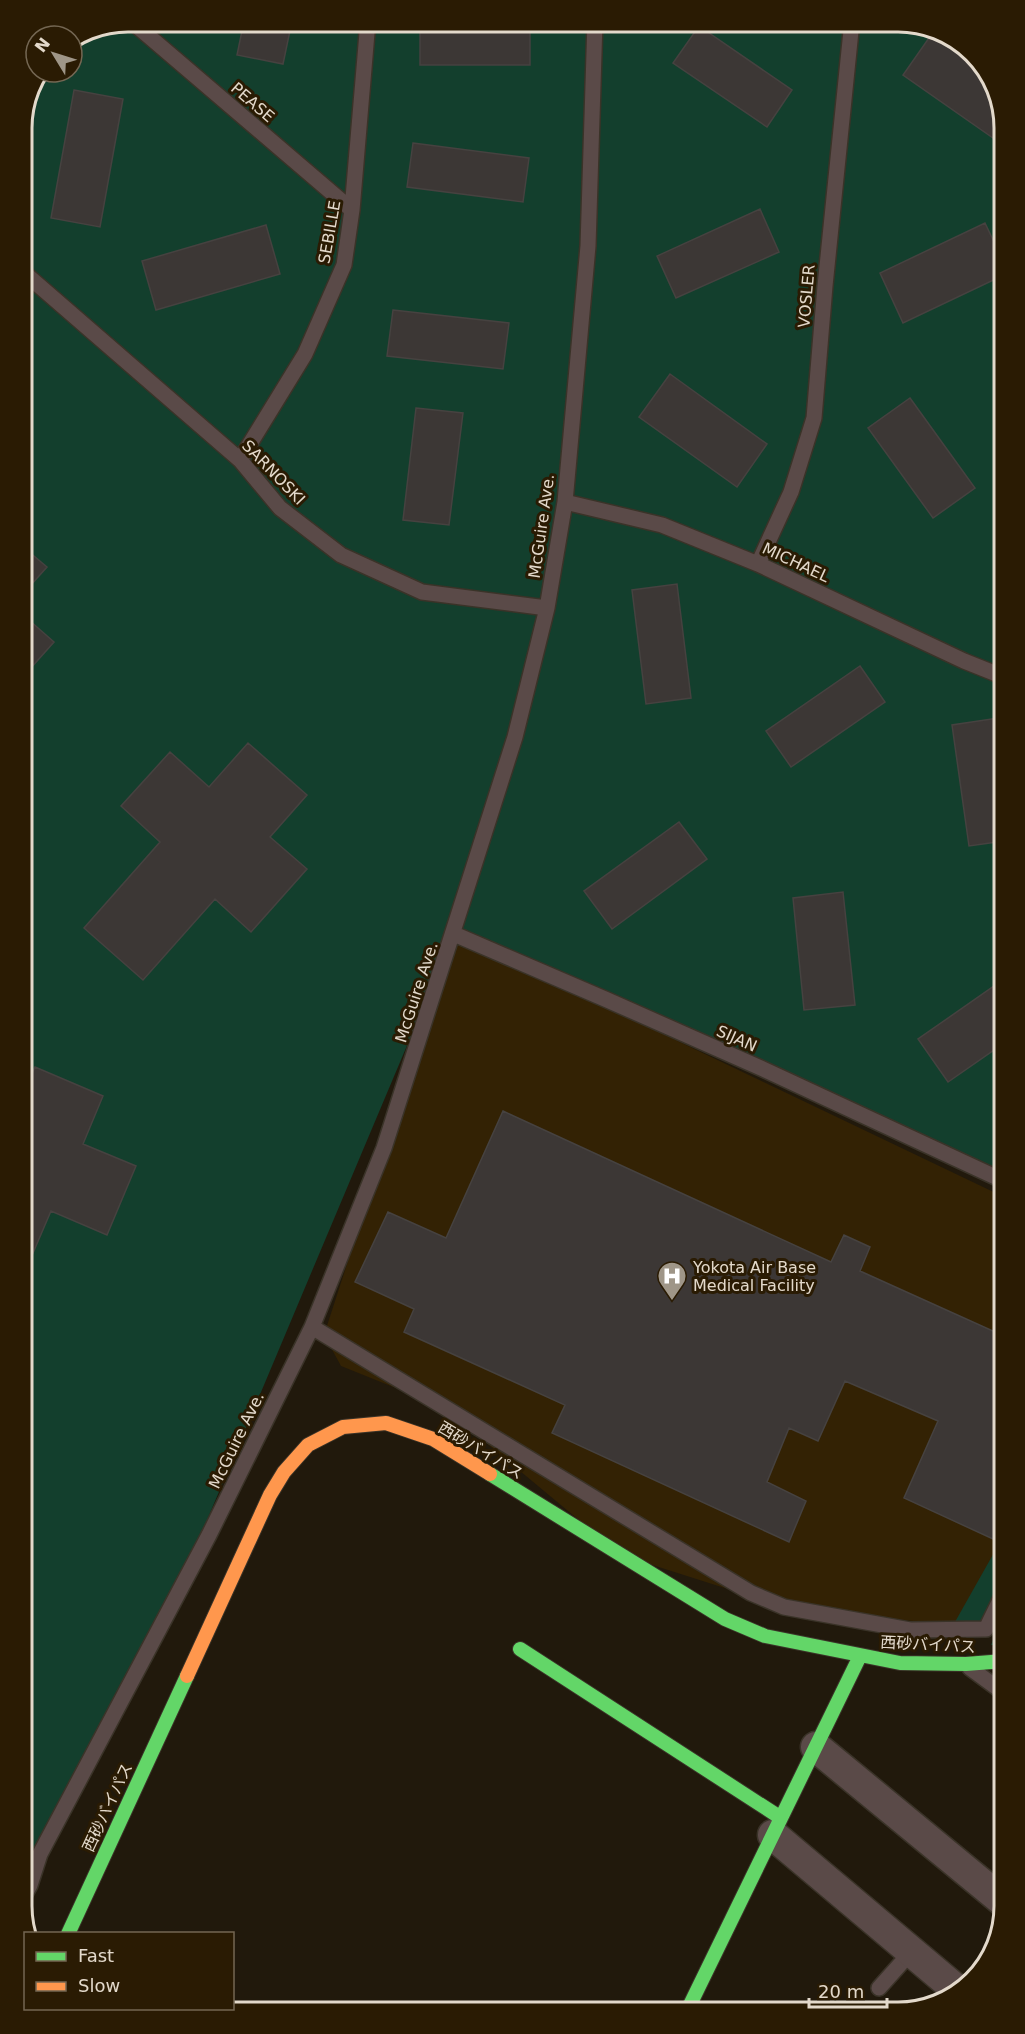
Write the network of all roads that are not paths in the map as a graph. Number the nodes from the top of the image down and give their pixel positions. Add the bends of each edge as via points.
1 (144, 32) edge
2 (367, 32) edge
3 (595, 32) edge
4 (851, 32) edge
5 (352, 210) junction
6 (32, 280) edge
7 (240, 460) junction
8 (565, 502) junction
9 (758, 564) junction
10 (547, 608) junction
11 (994, 673) edge
12 (454, 934) junction
13 (994, 1176) edge
14 (312, 1327) junction
15 (994, 1614) edge
16 (520, 1650) dead end
17 (860, 1656) junction
18 (994, 1662) edge
19 (966, 1664) junction
20 (994, 1685) edge
21 (816, 1747) junction
22 (777, 1826) junction
23 (32, 1868) edge
24 (994, 1894) edge
25 (69, 1932) edge
26 (912, 1951) junction
27 (952, 1985) edge
28 (879, 1988) dead end
29 (691, 2002) edge

1 - 5 lane, PEASE
2 - 5 lane, SEBILLE
3 - 8 lane, McGuire Ave. via 588,246
4 - 9 lane, VOSLER via 814,418 791,492
5 - 7 lane, SEBILLE via 344,265 309,345
6 - 7 lane, SARNOSKI
7 - 10 lane, SARNOSKI via 280,508 341,555 422,592
8 - 9 lane, MICHAEL via 662,525
8 - 10 lane, McGuire Ave.
9 - 11 lane, MICHAEL
10 - 12 lane, McGuire Ave. via 515,737
12 - 13 lane, SIJAN
12 - 14 lane, McGuire Ave. via 384,1148
14 - 15 lane via 751,1593 784,1606 910,1630 987,1629
14 - 23 lane, McGuire Ave. via 209,1535
16 - 22 street
17 - 19 street, 西砂バイパス
17 - 21 street
17 - 25 street, 西砂バイパス via 765,1636 725,1619 433,1439 386,1423 343,1427 308,1445 270,1495
18 - 19 street, 西砂バイパス
19 - 20 lane
21 - 22 street
21 - 24 street
22 - 26 street
22 - 29 street
26 - 27 street
26 - 28 lane

